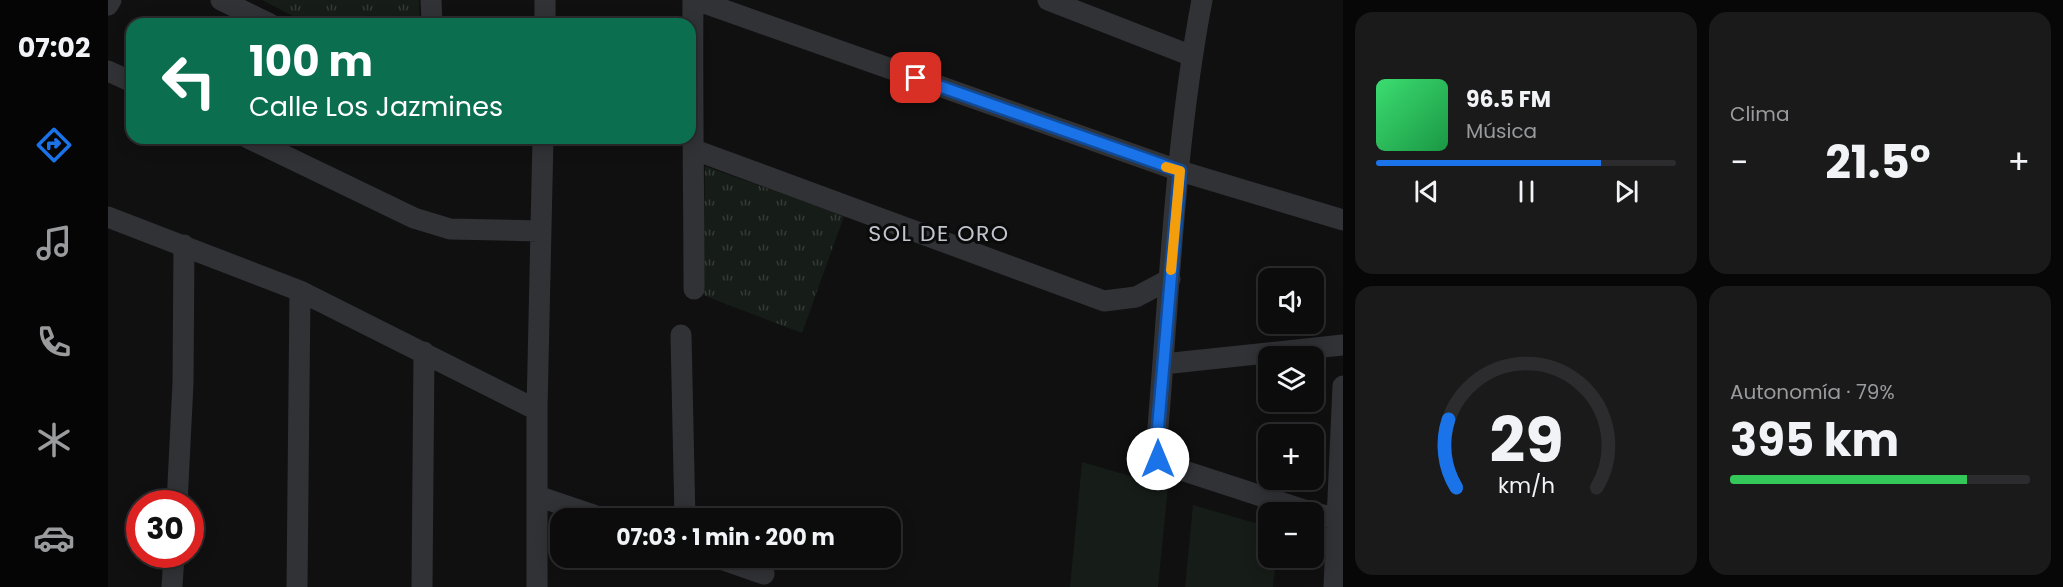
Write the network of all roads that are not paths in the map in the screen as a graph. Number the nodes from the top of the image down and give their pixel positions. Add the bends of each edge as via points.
1 (111, 0) edge
2 (431, 0) edge
3 (545, 0) edge
4 (695, 0) edge
5 (1048, 0) edge
6 (1202, 0) edge
7 (108, 5) edge
8 (232, 8) edge
9 (256, 18) edge
10 (432, 18) edge
11 (545, 18) edge
12 (694, 18) edge
13 (1192, 56) junction
14 (108, 70) edge
15 (126, 79) edge
16 (261, 144) edge
17 (543, 144) edge
18 (694, 144) edge
19 (695, 150) junction
20 (1180, 171) junction
21 (108, 217) edge
22 (1343, 220) edge
23 (541, 231) junction
24 (184, 245) junction
25 (1170, 279) junction
26 (694, 289) dead end
27 (300, 291) junction
28 (681, 335) dead end
29 (1343, 345) edge
30 (424, 352) junction
31 (1163, 364) junction
32 (1343, 386) edge
33 (537, 410) junction
34 (178, 490) edge
35 (537, 496) junction
36 (572, 508) edge
37 (685, 508) edge
38 (1337, 519) junction
39 (173, 568) edge
40 (747, 568) edge
41 (764, 574) dead end
42 (172, 587) edge
43 (297, 587) edge
44 (422, 587) edge
45 (537, 587) edge
46 (1334, 587) edge

1 - 7 street
2 - 10 street
3 - 11 street
4 - 12 street
4 - 20 street
5 - 13 street
6 - 13 street
8 - 9 street
13 - 20 street
14 - 15 street
16 - 23 street via 423,221 450,229
17 - 23 street
18 - 19 street
19 - 25 street via 1104,301 1136,297
19 - 26 street
20 - 22 street
20 - 25 street
21 - 24 street
23 - 33 street
24 - 27 street
24 - 34 street
25 - 31 street
27 - 30 street
27 - 43 street
28 - 37 street
29 - 31 street
30 - 33 street
30 - 44 street
31 - 38 street via 1158,459 1166,465
32 - 38 street
33 - 35 street
35 - 36 street
35 - 45 street
38 - 46 street
39 - 42 street
40 - 41 street

